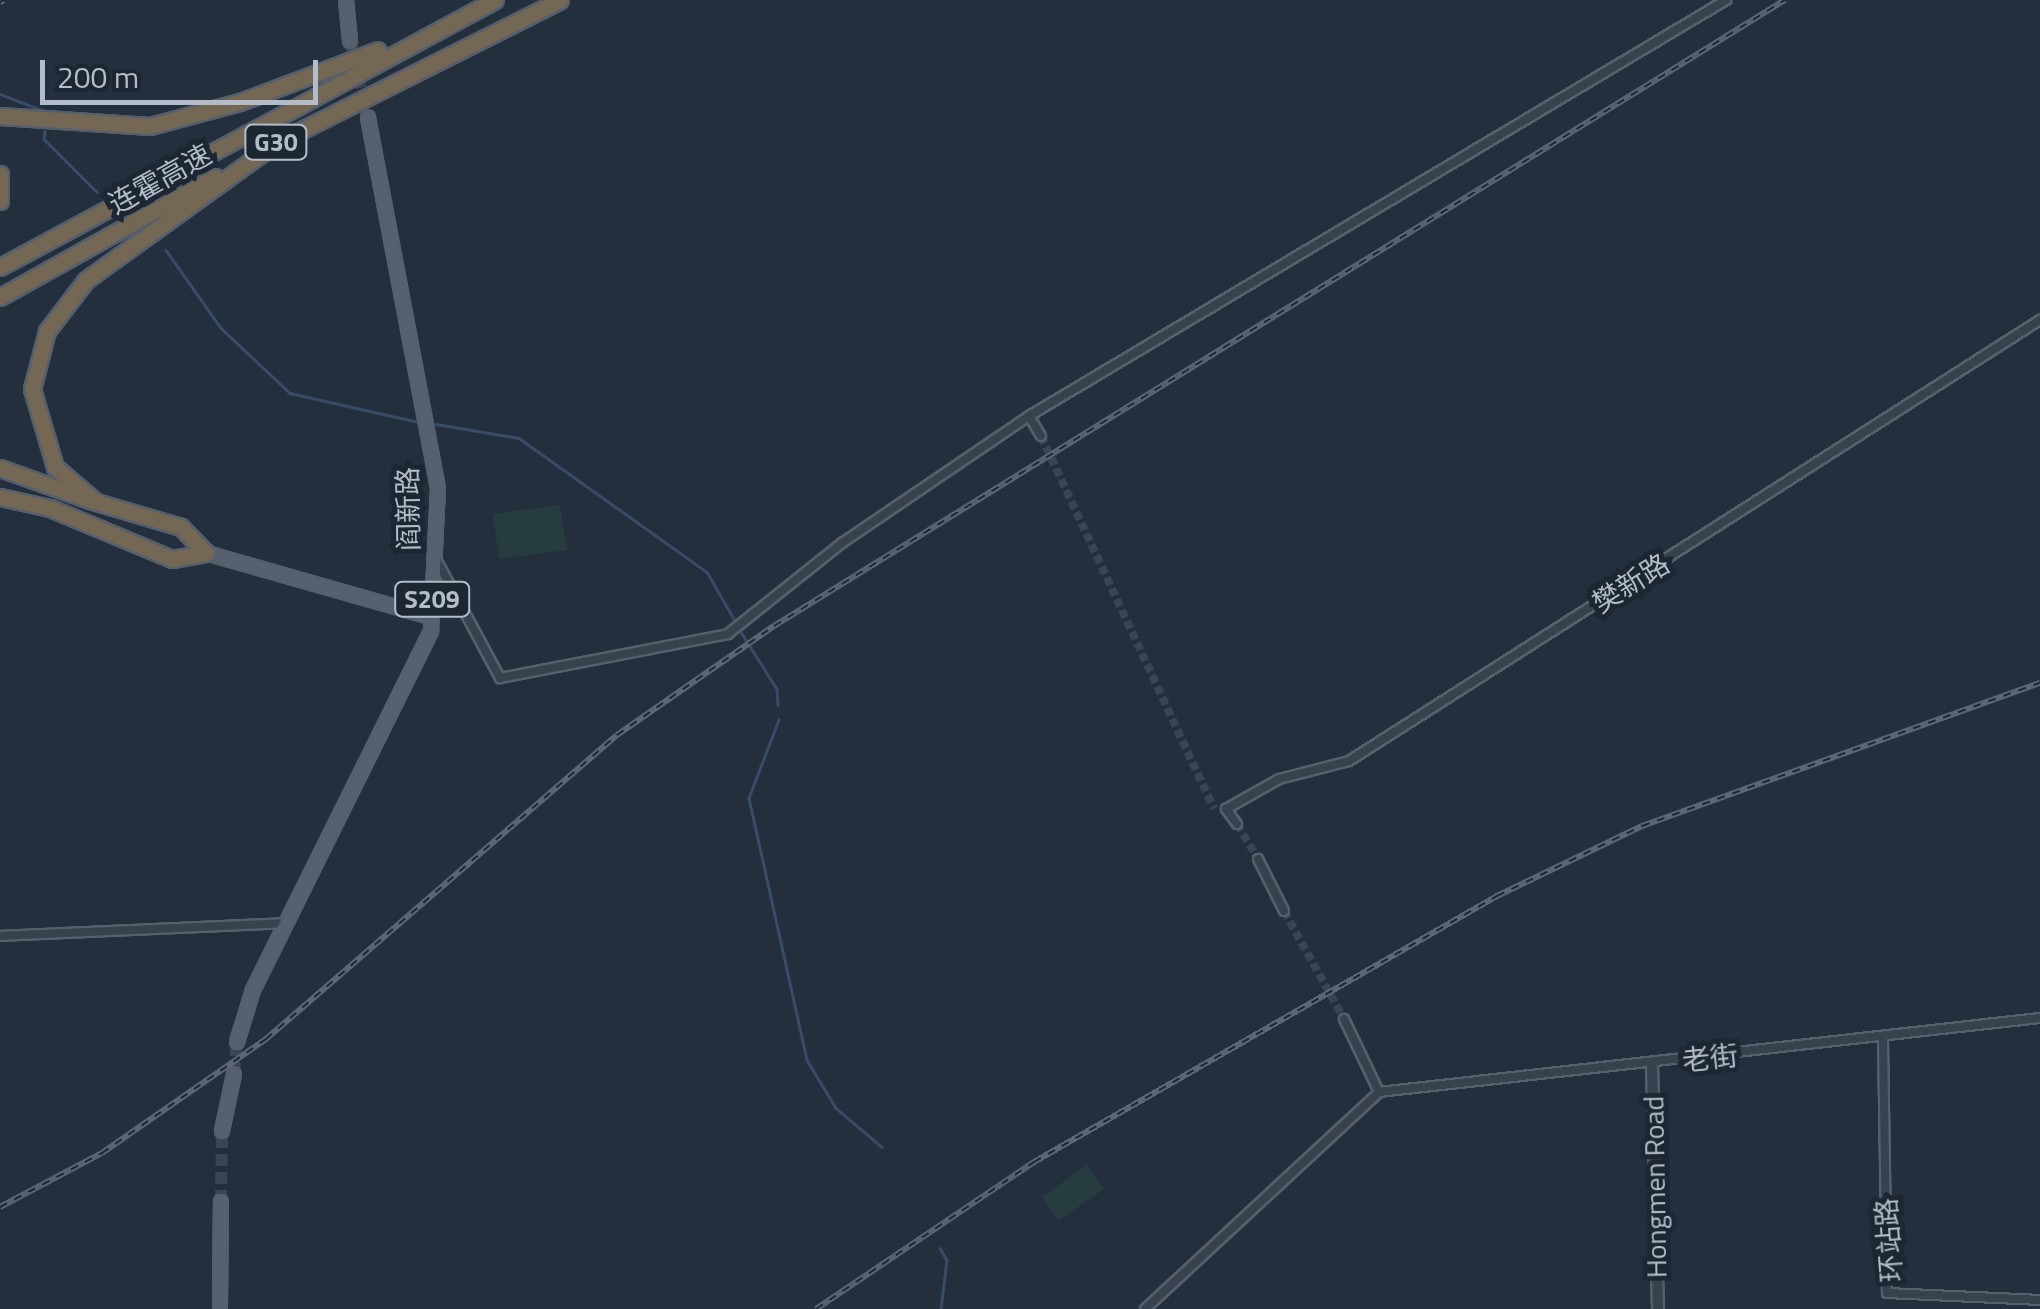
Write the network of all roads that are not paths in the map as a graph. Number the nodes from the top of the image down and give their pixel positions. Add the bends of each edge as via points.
1 (346, 0) edge
2 (495, 0) edge
3 (560, 0) edge
4 (1726, 0) edge
5 (452, 22) junction
6 (350, 41) tunnel mouth
7 (0, 116) edge
8 (368, 118) tunnel mouth
9 (279, 141) junction
10 (0, 174) edge
11 (0, 201) edge
12 (0, 267) edge
13 (0, 297) edge
14 (2040, 320) edge
15 (1030, 416) junction
16 (1041, 436) tunnel mouth
17 (0, 468) edge
18 (0, 487) edge
19 (0, 498) edge
20 (96, 502) junction
21 (50, 508) junction
22 (206, 553) junction
23 (435, 557) junction
24 (432, 617) junction
25 (1214, 809) dead end
26 (1226, 809) junction
27 (1237, 824) tunnel mouth
28 (1258, 859) tunnel mouth
29 (1284, 911) tunnel mouth
30 (286, 923) junction
31 (0, 936) edge
32 (2040, 1018) edge
33 (1344, 1019) tunnel mouth
34 (1883, 1040) junction
35 (238, 1042) tunnel mouth
36 (1652, 1064) junction
37 (234, 1074) tunnel mouth
38 (1379, 1092) junction
39 (222, 1131) tunnel mouth
40 (221, 1202) tunnel mouth
41 (2040, 1300) edge
42 (220, 1309) edge
43 (1145, 1309) edge
44 (1658, 1309) edge

1 - 6 main road
2 - 5 highway, 连霍高速 / G30
3 - 9 highway, 连霍高速 / G30
4 - 15 street
5 - 7 highway via 240,102 150,126
5 - 12 highway, 连霍高速 / G30
8 - 23 main road, 阎新路 / S209 via 438,488
9 - 13 highway, 连霍高速 / G30
9 - 20 highway via 86,280 46,332 32,388 38,428 55,467
10 - 11 highway
14 - 26 street, 樊新路 via 1348,762 1278,779
15 - 16 street
15 - 23 street via 842,543 728,634 500,678
17 - 20 highway
18 - 21 highway
19 - 21 highway
20 - 22 highway via 182,527
21 - 22 highway via 172,559
22 - 24 main road
23 - 24 main road, 阎新路 / S209
24 - 30 main road, 阎新路 / S209
25 - 26 street
26 - 27 street
28 - 29 street
30 - 31 street
30 - 35 main road, 阎新路 / S209
32 - 34 street, 老街
33 - 38 street
34 - 36 street, 老街
34 - 41 street, 环站路 via 1887,1293
36 - 38 street, 老街
36 - 44 street, Hongmen Road
37 - 39 main road
38 - 43 street
40 - 42 main road

